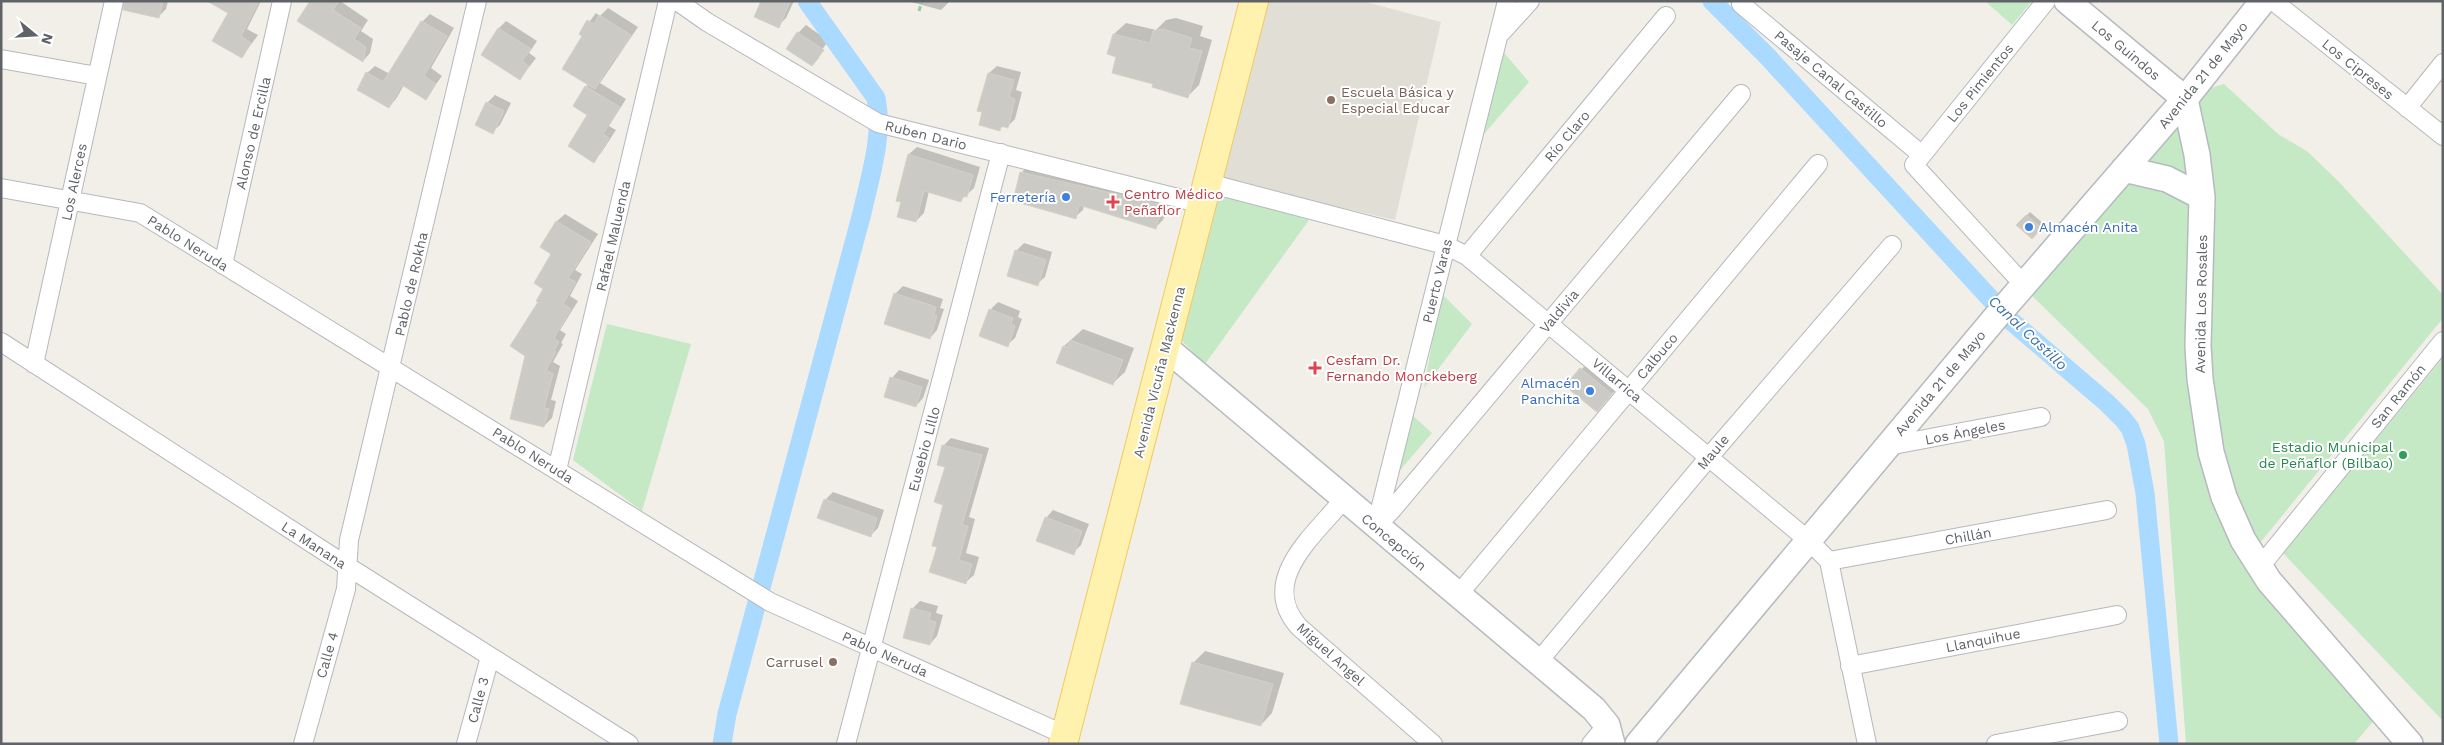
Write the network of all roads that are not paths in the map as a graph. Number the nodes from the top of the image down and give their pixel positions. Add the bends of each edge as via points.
1 (114, 1) edge
2 (282, 1) edge
3 (476, 1) edge
4 (668, 1) edge
5 (677, 1) edge
6 (1254, 1) edge
7 (1507, 1) edge
8 (1530, 1) edge
9 (2046, 1) edge
10 (2067, 1) edge
11 (2264, 1) edge
12 (2273, 1) edge
13 (1742, 2) edge
14 (1666, 16) dead end
15 (1498, 37) junction
16 (1, 59) edge
17 (2443, 62) edge
18 (97, 76) junction
19 (1741, 94) dead end
20 (2185, 99) junction
21 (2407, 108) junction
22 (2443, 136) edge
23 (1001, 154) junction
24 (1918, 160) junction
25 (1818, 164) dead end
26 (2124, 169) junction
27 (1, 188) edge
28 (1205, 193) junction
29 (2202, 196) junction
30 (70, 201) junction
31 (1446, 245) junction
32 (1892, 245) dead end
33 (1467, 256) junction
34 (223, 265) junction
35 (2011, 300) junction
36 (1549, 323) junction
37 (2443, 341) edge
38 (1, 342) edge
39 (1165, 347) junction
40 (34, 364) junction
41 (391, 368) junction
42 (1629, 390) junction
43 (2041, 417) dead end
44 (1888, 446) junction
45 (1709, 457) junction
46 (557, 470) junction
47 (1344, 499) junction
48 (2107, 510) dead end
49 (1376, 526) junction
50 (1808, 540) junction
51 (1829, 561) junction
52 (347, 566) junction
53 (2259, 568) junction
54 (1458, 595) junction
55 (2117, 615) dead end
56 (872, 647) junction
57 (490, 656) junction
58 (1538, 662) junction
59 (1850, 666) junction
60 (2118, 721) dead end
61 (1610, 734) edge
62 (1064, 740) edge
63 (303, 744) edge
64 (466, 744) edge
65 (630, 744) edge
66 (846, 744) edge
67 (1433, 744) edge
68 (1591, 744) edge
69 (1638, 744) edge
70 (1867, 744) edge
71 (1996, 744) edge
72 (2410, 744) edge

1 - 18 street, Los Alerces
2 - 34 street, Alonso de Ercilla
3 - 41 street, Pablo de Rokha
4 - 46 street, Rafael Maluenda
5 - 23 street, Ruben Dario via 878,123
6 - 28 main road, Avenida Vicuña Mackenna
7 - 15 street, Puerto Varas
8 - 15 street, Puerto Varas
9 - 24 street, Los Pimientos
10 - 20 street, Los Guindos
11 - 20 street, Avenida 21 de Mayo
12 - 21 street, Los Cipreses
13 - 24 street, Pasaje Canal Castillo
14 - 33 street, Río Claro
15 - 31 street, Puerto Varas
16 - 18 street
17 - 21 street
18 - 30 street, Los Alerces
19 - 36 street, Valdivia
20 - 26 street, Avenida 21 de Mayo
20 - 29 street, Avenida Los Rosales
21 - 22 street, Los Cipreses
23 - 28 street, Ruben Dario
23 - 56 street, Eusebio Lillo
24 - 35 street, Pasaje Canal Castillo
25 - 42 street, Calbuco
26 - 29 street via 2167,179
26 - 35 street, Avenida 21 de Mayo
27 - 30 street, Pablo Neruda
28 - 31 street, Villarrica
28 - 39 main road, Avenida Vicuña Mackenna
29 - 53 street, Avenida Los Rosales via 2198,346 2204,415 2224,497
30 - 34 street, Pablo Neruda via 140,213
30 - 40 street, Los Alerces
31 - 33 street, Villarrica
31 - 49 street, Puerto Varas
32 - 45 street, Maule
33 - 36 street, Villarrica
34 - 41 street, Pablo Neruda
35 - 44 street, Avenida 21 de Mayo
36 - 42 street, Villarrica
36 - 49 street, Valdivia
37 - 53 street, San Ramón
38 - 40 street, La Manana
39 - 47 street, Concepción
39 - 62 main road, Avenida Vicuña Mackenna
40 - 52 street, La Manana
41 - 46 street, Pablo Neruda
41 - 52 street, Pablo de Rokha via 349,540
42 - 45 street, Villarrica
42 - 54 street, Calbuco
43 - 44 street, Los Ángeles
44 - 50 street, Avenida 21 de Mayo
45 - 50 street, Villarrica
45 - 58 street, Maule
46 - 56 street, Pablo Neruda via 770,602
47 - 49 street, Concepción
47 - 67 street, Miguel Angel via 1290,564 1283,591 1288,611 1299,627
48 - 51 street, Chillán
49 - 54 street, Concepción
50 - 51 street, Villarrica
50 - 69 street, Avenida 21 de Mayo
51 - 59 street
52 - 57 street, La Manana
52 - 63 street, Calle 4 via 346,590
53 - 72 street, Avenida Los Rosales
54 - 58 street, Concepción
55 - 59 street, Llanquihue
56 - 62 street, Pablo Neruda
56 - 66 street, Eusebio Lillo
57 - 64 street, Calle 3
57 - 65 street, La Manana
58 - 61 street, Concepción via 1594,709
59 - 70 street
60 - 71 street
61 - 68 street

